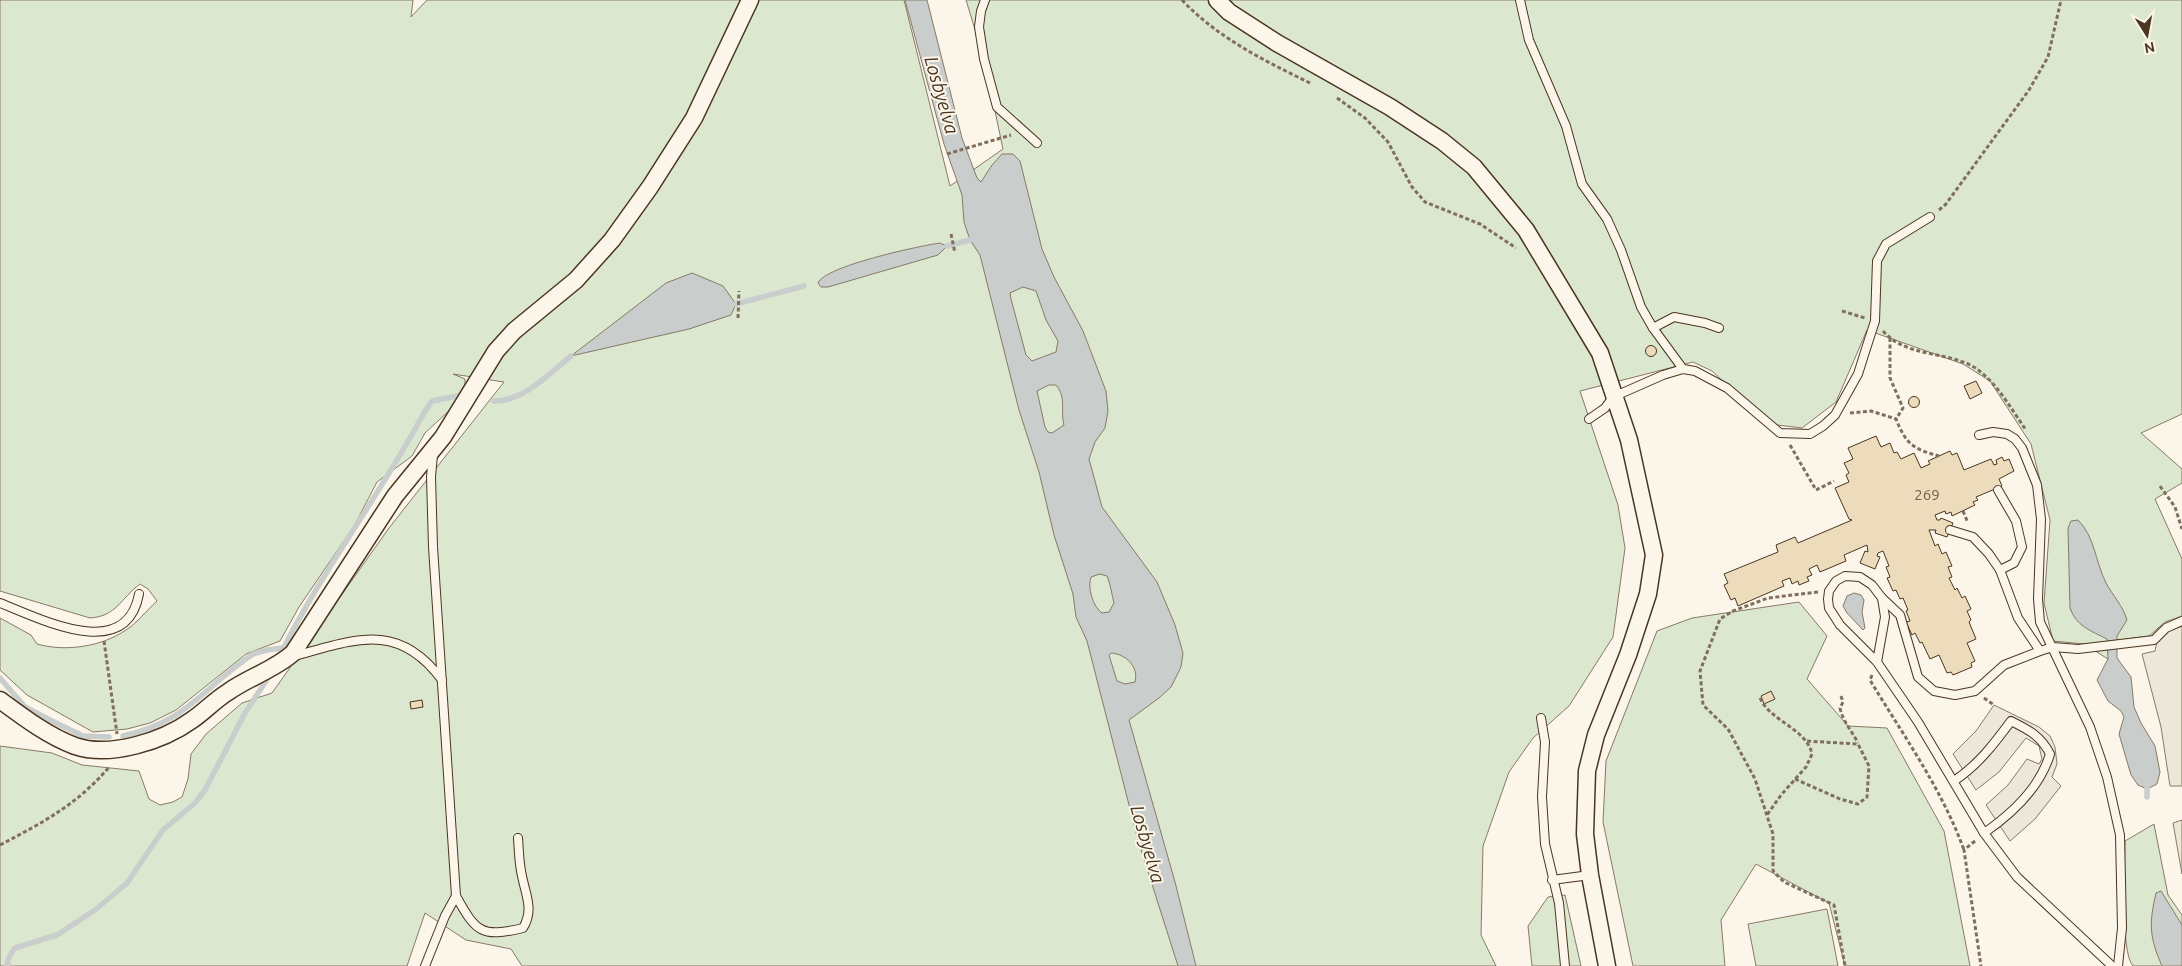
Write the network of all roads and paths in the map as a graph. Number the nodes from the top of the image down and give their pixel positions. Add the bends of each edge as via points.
1 (750, 0) edge
2 (985, 0) edge
3 (1182, 0) edge
4 (1217, 0) edge
5 (1520, 0) edge
6 (2061, 0) edge
7 (1319, 88) dead end
8 (1335, 97) dead end
9 (1024, 131) junction
10 (1037, 143) dead end
11 (947, 154) dead end
12 (1930, 217) joint
13 (951, 234) dead end
14 (1519, 250) dead end
15 (955, 253) dead end
16 (739, 291) dead end
17 (1842, 311) dead end
18 (738, 318) dead end
19 (1875, 321) junction
20 (1652, 328) junction
21 (1719, 328) dead end
22 (1890, 338) junction
23 (1683, 369) junction
24 (1614, 397) junction
25 (1835, 415) junction
26 (1589, 418) dead end
27 (1896, 420) junction
28 (1780, 433) junction
29 (1979, 435) dead end
30 (2022, 448) junction
31 (434, 450) junction
32 (1939, 456) dead end
33 (1834, 481) dead end
34 (2160, 486) dead end
35 (1998, 490) dead end
36 (2182, 529) edge
37 (1950, 530) dead end
38 (2000, 570) junction
39 (1829, 591) junction
40 (139, 594) dead end
41 (1882, 598) junction
42 (0, 603) edge
43 (2182, 621) edge
44 (103, 631) junction
45 (2053, 647) junction
46 (2040, 651) junction
47 (287, 658) junction
48 (1877, 662) junction
49 (442, 680) junction
50 (1841, 696) dead end
51 (1760, 698) dead end
52 (0, 700) edge
53 (1541, 718) dead end
54 (1805, 741) junction
55 (1858, 744) junction
56 (118, 749) junction
57 (1795, 779) junction
58 (1954, 780) junction
59 (1767, 815) junction
60 (1984, 833) junction
61 (518, 838) dead end
62 (0, 845) edge
63 (1964, 850) junction
64 (1590, 875) junction
65 (1552, 880) junction
66 (456, 896) junction
67 (425, 966) edge
68 (1565, 966) edge
69 (1606, 966) edge
70 (1845, 966) edge
71 (1981, 966) edge
72 (2112, 966) edge
73 (2118, 966) edge

1 - 31 street via 694,118 650,187 612,240 576,280 514,331 496,351
2 - 9 lane via 979,27 997,107
3 - 7 path via 1228,40
4 - 24 street via 1229,12 1276,43 1413,121 1474,167 1526,230 1583,321 1600,354
5 - 20 lane via 1530,40 1566,126 1582,184 1607,219
6 - 12 path via 2048,56 2029,90 1946,204
8 - 14 path via 1365,118 1388,142 1412,187 1425,202 1480,224
9 - 10 lane
9 - 11 path
12 - 19 lane via 1886,244 1877,261
13 - 15 path
16 - 18 path
17 - 19 path
19 - 22 path
19 - 25 lane via 1858,374
20 - 21 lane via 1674,317
20 - 23 lane
22 - 27 path via 1890,378 1903,408
22 - 30 path via 1915,350 1970,365 1986,376 2029,435
23 - 24 lane
23 - 28 lane via 1695,371 1727,388
24 - 26 lane via 1605,408
24 - 64 street via 1629,440 1654,555 1648,594 1596,735 1587,771 1585,834
25 - 27 path via 1871,411
25 - 28 lane via 1810,434
27 - 32 path via 1905,440
28 - 33 path via 1792,447 1817,492
29 - 30 lane via 2007,434
30 - 45 lane via 2037,485 2041,518 2040,622
31 - 47 street via 394,496 299,646
31 - 49 lane via 431,477
34 - 36 path via 2175,507
35 - 38 lane via 2016,521 2022,547 2014,563
37 - 38 lane via 1973,537
38 - 46 lane via 2018,618
39 - 41 lane via 1836,581 1845,576 1860,577
39 - 48 lane via 1829,608 1840,625
39 - 59 path via 1768,598 1720,619 1700,671 1703,705 1728,729 1755,780
40 - 44 lane via 133,614
41 - 46 lane via 1900,615 1918,677 1934,692 1955,695 1975,691 2004,665
41 - 48 lane via 1886,616
42 - 44 lane via 65,628
43 - 45 lane via 2166,628 2154,640 2078,649
44 - 56 path
45 - 46 lane
45 - 73 lane via 2090,727 2107,776 2120,835 2122,928
47 - 49 lane via 340,642 374,638 395,642 416,652
47 - 56 street via 228,692 177,729 142,744
48 - 58 lane
48 - 63 path via 1870,680 1936,790
49 - 66 lane
50 - 55 path via 1840,708 1845,725
51 - 54 path
52 - 56 street via 34,725 76,746
53 - 65 lane via 1546,742 1542,797
54 - 55 path
54 - 57 path via 1811,749 1810,761
55 - 57 path via 1868,766 1868,790 1864,801 1858,804 1847,802
56 - 62 path via 108,768 70,806
57 - 59 path
58 - 60 lane
58 - 60 lane via 1992,747 2011,721 2032,731 2044,742 2050,754 2045,773 2024,800
59 - 70 path via 1773,834 1773,871 1784,882 1834,905
60 - 63 path
60 - 72 lane via 2017,877
61 - 66 lane via 522,876 530,904 529,919 523,928 484,932 473,925
63 - 71 path
64 - 65 lane
64 - 69 street
65 - 68 lane via 1559,903
66 - 67 lane

